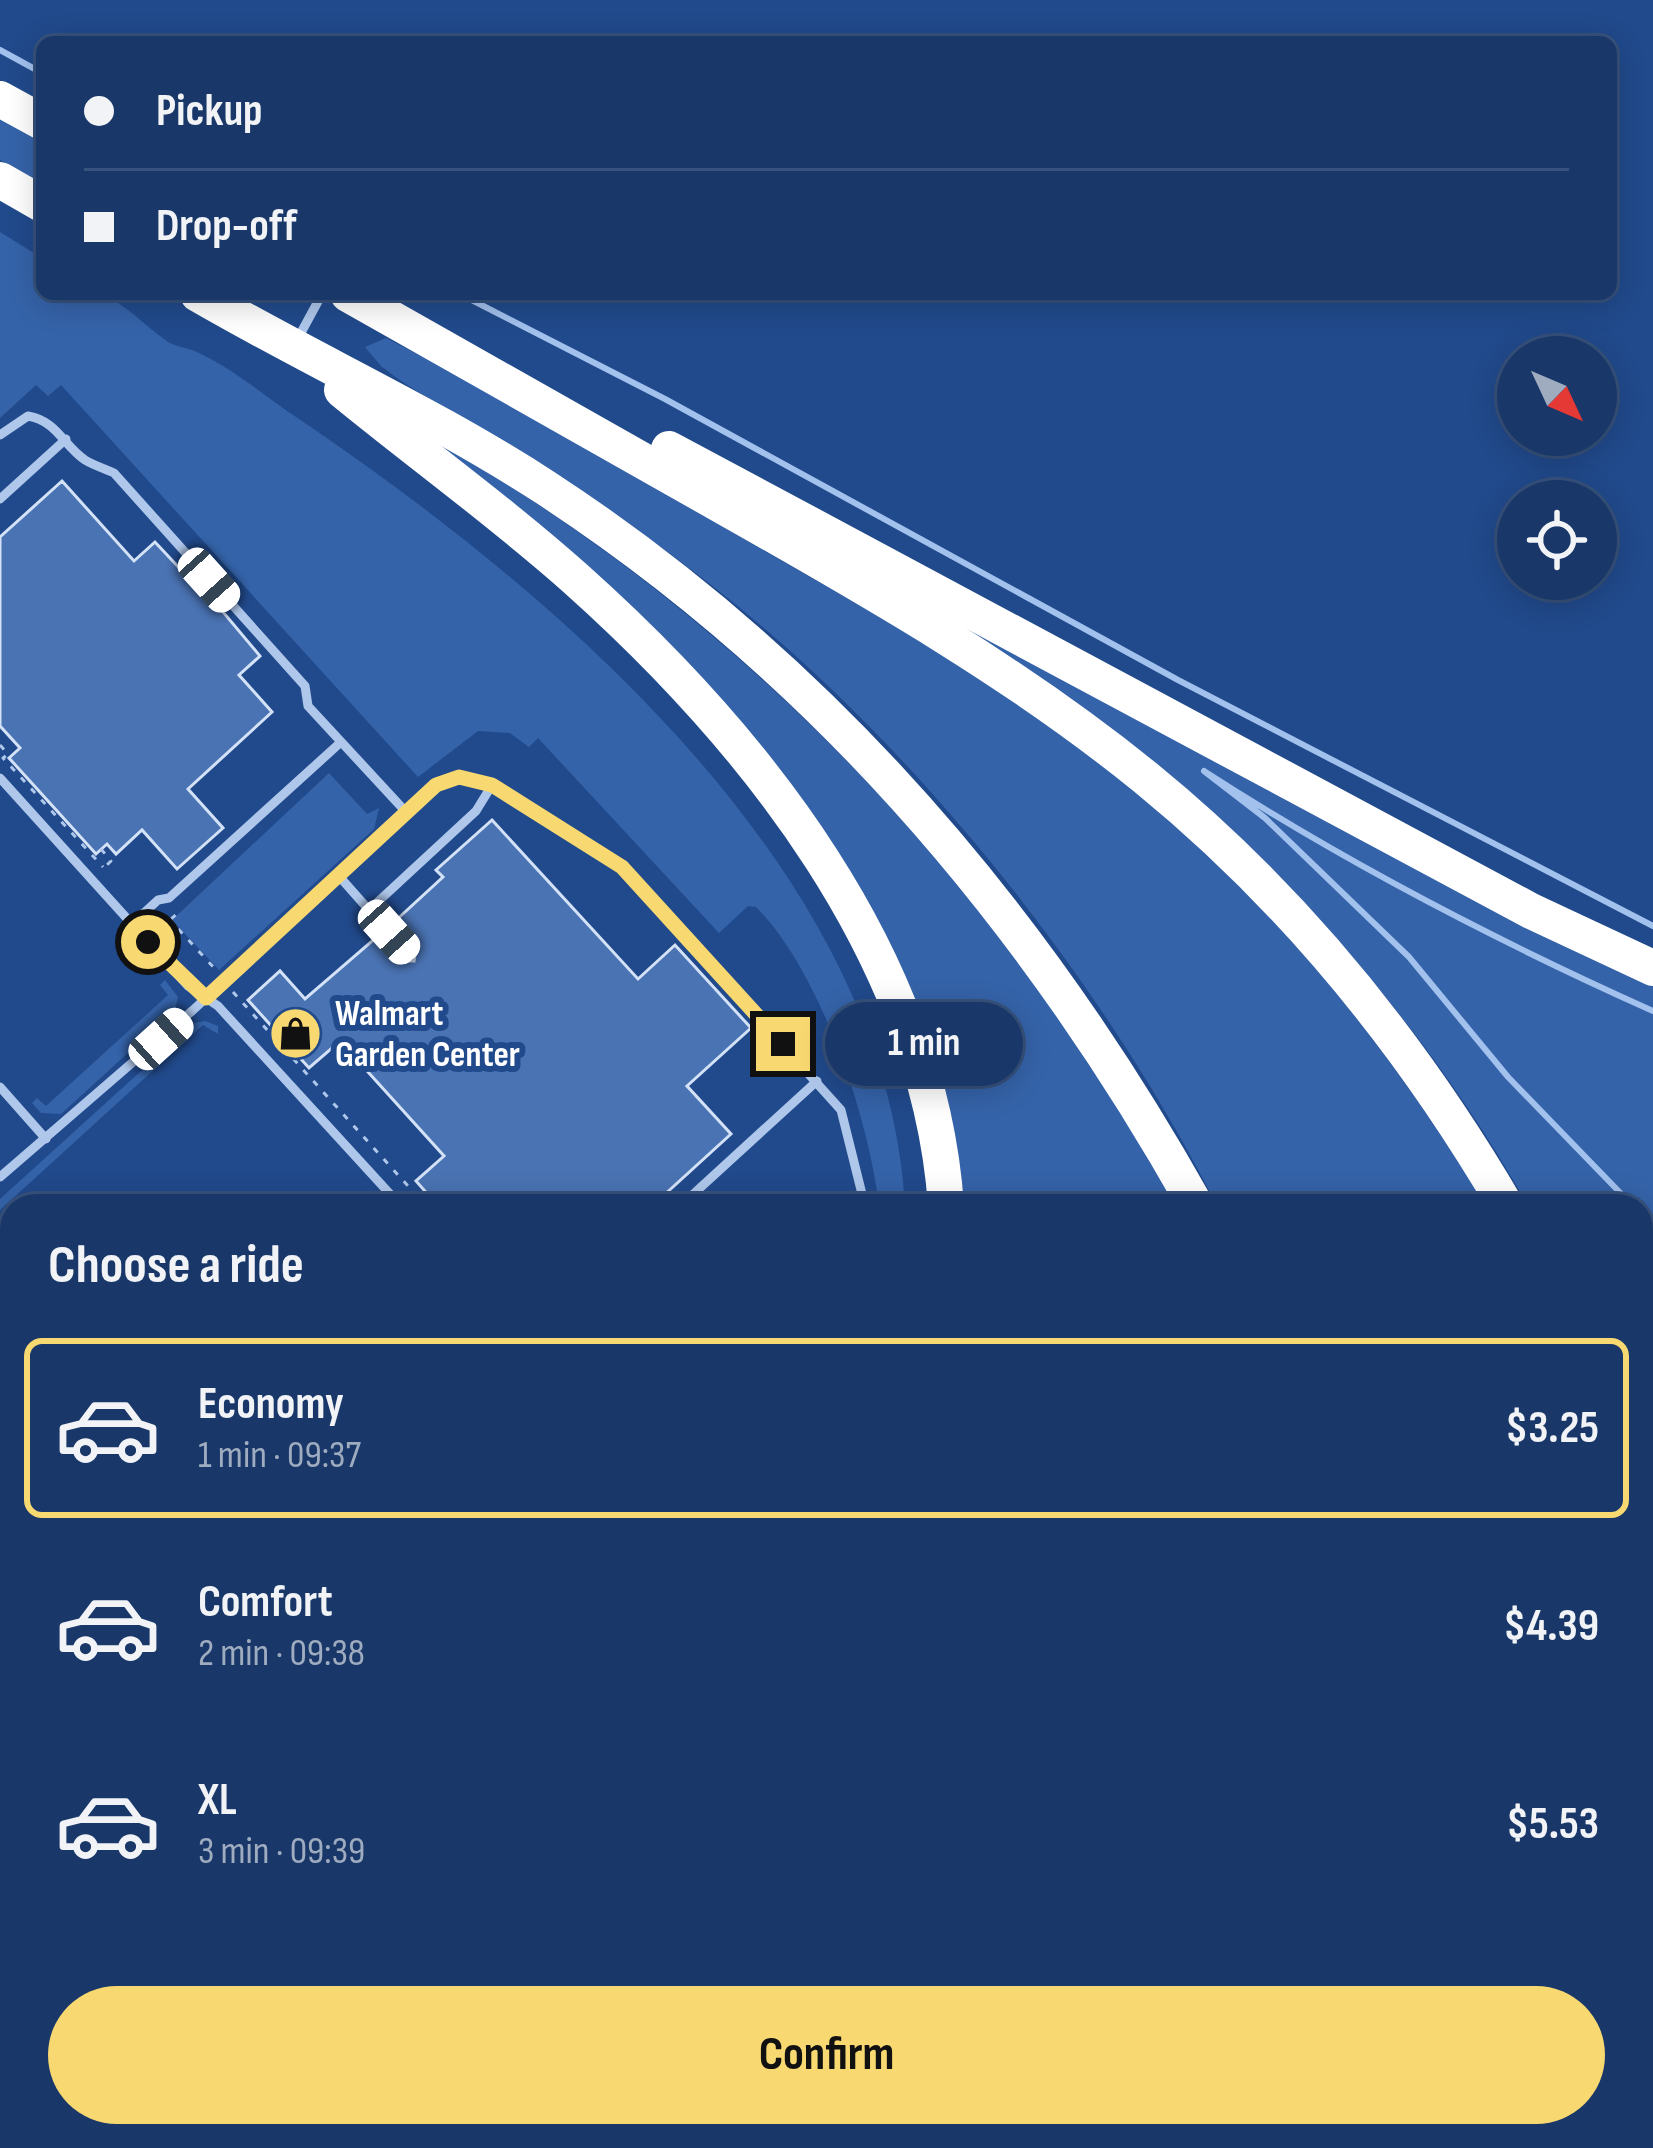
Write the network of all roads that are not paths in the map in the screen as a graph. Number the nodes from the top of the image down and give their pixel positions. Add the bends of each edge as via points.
1 (0, 99) edge
2 (36, 119) edge
3 (0, 180) edge
4 (36, 201) edge
5 (207, 300) edge
6 (319, 300) edge
7 (359, 300) edge
8 (381, 300) edge
9 (292, 349) junction
10 (0, 435) edge
11 (66, 439) junction
12 (0, 499) edge
13 (341, 742) junction
14 (0, 778) edge
15 (492, 785) junction
16 (406, 812) junction
17 (338, 875) junction
18 (369, 910) junction
19 (132, 924) junction
20 (409, 954) dead end
21 (1653, 968) edge
22 (206, 998) junction
23 (817, 1081) junction
24 (0, 1087) edge
25 (46, 1138) junction
26 (0, 1177) edge
27 (389, 1194) edge
28 (692, 1194) edge
29 (863, 1194) edge
30 (944, 1194) edge
31 (1189, 1194) edge
32 (1498, 1194) edge

1 - 2 highway
3 - 4 highway
5 - 9 highway
6 - 9 lane
7 - 32 highway via 952,638 1147,779 1260,881 1355,988
8 - 21 highway via 1531,911
9 - 30 highway via 576,578 771,790 833,879 893,992 925,1083
9 - 31 highway via 451,429 542,486 678,582 785,672 889,776 1014,923 1117,1070
10 - 11 lane via 28,416
11 - 12 lane
11 - 13 lane via 114,473 305,686 308,706
13 - 16 lane
13 - 19 lane
14 - 19 lane
15 - 16 lane via 448,778
15 - 18 lane via 476,811
15 - 23 lane via 622,867
16 - 17 lane
17 - 18 lane
17 - 22 lane
18 - 20 lane
19 - 22 lane
22 - 25 lane
22 - 27 lane
23 - 28 lane
23 - 29 lane via 849,1127
24 - 25 lane
25 - 26 lane

